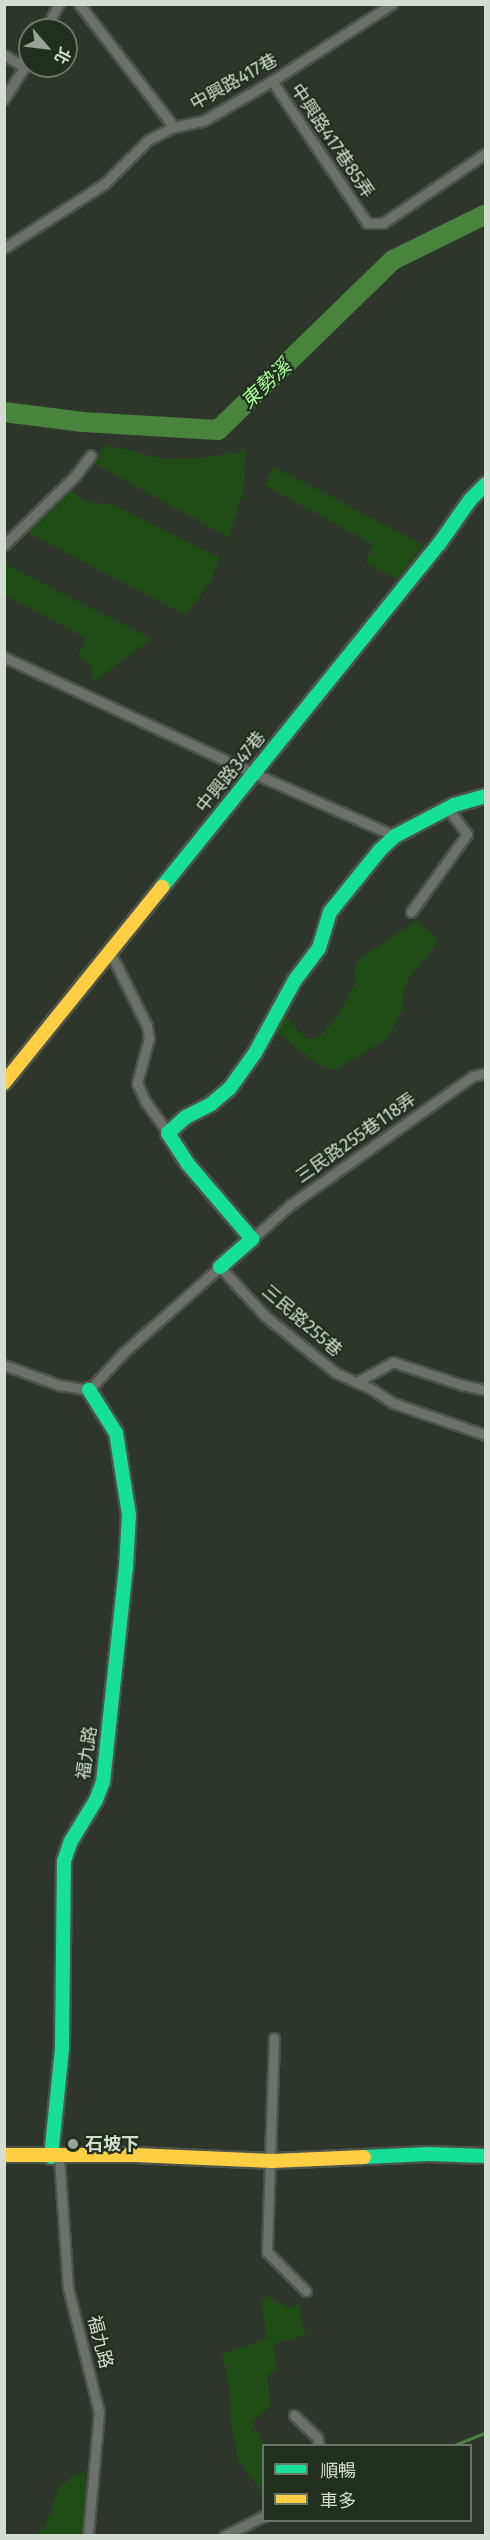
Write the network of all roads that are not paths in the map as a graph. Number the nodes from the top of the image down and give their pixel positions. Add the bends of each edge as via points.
1 (59, 4) edge
2 (79, 4) edge
3 (392, 4) edge
4 (51, 18) edge
5 (18, 78) edge
6 (272, 81) junction
7 (4, 99) edge
8 (174, 127) junction
9 (486, 153) edge
10 (4, 248) edge
11 (90, 455) dead end
12 (486, 484) edge
13 (4, 545) edge
14 (4, 657) edge
15 (253, 773) junction
16 (483, 798) edge
17 (448, 808) junction
18 (395, 836) junction
19 (411, 912) dead end
20 (110, 952) junction
21 (486, 1073) edge
22 (4, 1083) edge
23 (168, 1133) junction
24 (252, 1239) junction
25 (220, 1267) junction
26 (4, 1365) edge
27 (357, 1382) junction
28 (89, 1390) junction
29 (486, 1390) edge
30 (486, 1436) edge
31 (274, 2038) dead end
32 (4, 2155) edge
33 (486, 2156) edge
34 (55, 2157) junction
35 (272, 2161) junction
36 (306, 2291) dead end
37 (294, 2415) dead end
38 (319, 2444) edge
39 (262, 2517) edge
40 (88, 2535) edge
41 (224, 2535) edge

1 - 4 street
2 - 8 street
3 - 6 street, 中興路417巷
5 - 7 street
6 - 8 street, 中興路417巷 via 203,121
6 - 9 street, 中興路417巷85弄 via 368,223 383,223
8 - 10 street, 中興路417巷 via 148,140 104,184
11 - 13 street via 75,476
12 - 15 street, 中興路347巷
14 - 15 street
15 - 18 street
15 - 20 street, 中興路347巷
16 - 17 street
17 - 18 street
17 - 19 street via 466,834
18 - 23 street via 330,912 319,948 295,980 255,1053 230,1088
20 - 22 street, 中興路347巷
20 - 23 street via 147,1026 149,1038 137,1083
21 - 24 street, 三民路255巷118弄 via 473,1076 309,1191
23 - 24 street via 188,1164
24 - 25 street
25 - 27 street, 三民路255巷 via 265,1316 336,1373
25 - 28 street via 123,1353
26 - 28 street via 59,1385
27 - 29 street via 393,1362
27 - 30 street, 三民路255巷 via 393,1403
28 - 34 street, 福九路 via 116,1433 129,1515 103,1782 64,1861 62,2048
31 - 35 street
32 - 34 street
33 - 35 street via 429,2154
34 - 35 street via 135,2155
34 - 40 street, 福九路 via 68,2288 99,2412
35 - 36 street via 267,2252
37 - 38 street via 317,2437
39 - 41 street

